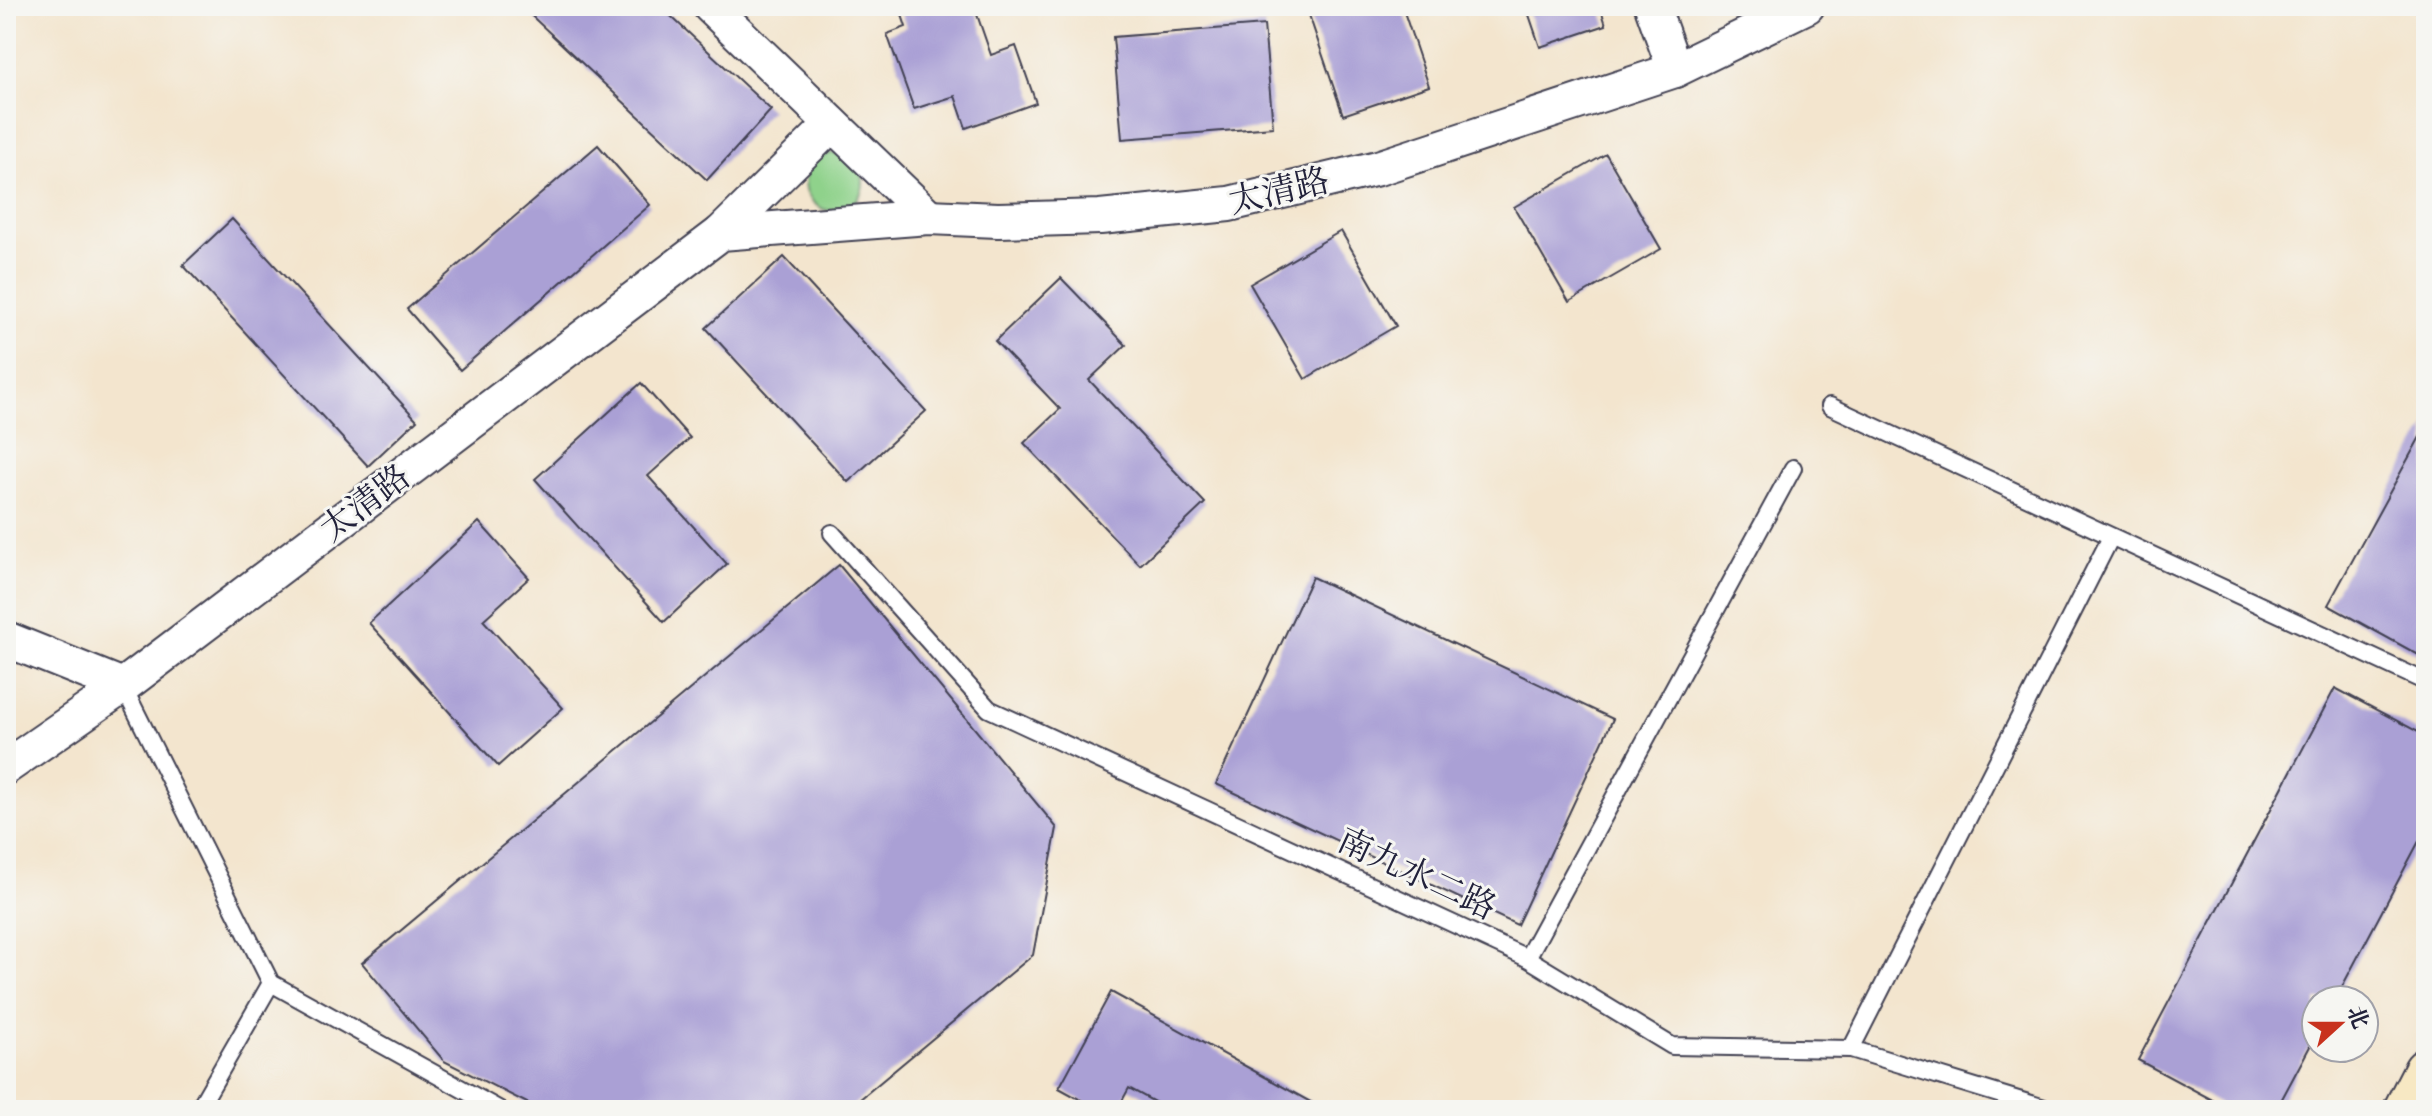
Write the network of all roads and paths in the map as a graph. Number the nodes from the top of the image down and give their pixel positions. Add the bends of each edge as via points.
1 (710, 6) edge
2 (1652, 6) edge
3 (1807, 6) edge
4 (1675, 70) junction
5 (832, 124) junction
6 (929, 217) junction
7 (721, 233) junction
8 (1830, 406) dead end
9 (1793, 468) dead end
10 (832, 533) dead end
11 (2111, 537) junction
12 (6, 639) edge
13 (2426, 682) edge
14 (123, 686) junction
15 (6, 767) edge
16 (1527, 958) junction
17 (271, 983) junction
18 (1851, 1049) junction
19 (2426, 1071) edge
20 (198, 1110) edge
21 (500, 1110) edge
22 (2051, 1110) edge
23 (2406, 1110) edge

1 - 5 street
2 - 4 street
3 - 4 street, 太清路
4 - 6 street, 太清路 via 1378,168 1229,204 1100,217
5 - 6 street
5 - 7 street, 太清路
6 - 7 street, 太清路
7 - 14 street, 太清路
8 - 11 lane
9 - 16 lane
10 - 16 lane, 南九水二路 via 989,709
11 - 13 lane
11 - 18 lane
12 - 14 street
14 - 15 street, 太清路
14 - 17 lane
16 - 18 lane, 南九水二路 via 1672,1046
17 - 20 lane
17 - 21 lane
18 - 22 lane, 南九水二路
19 - 23 main road

